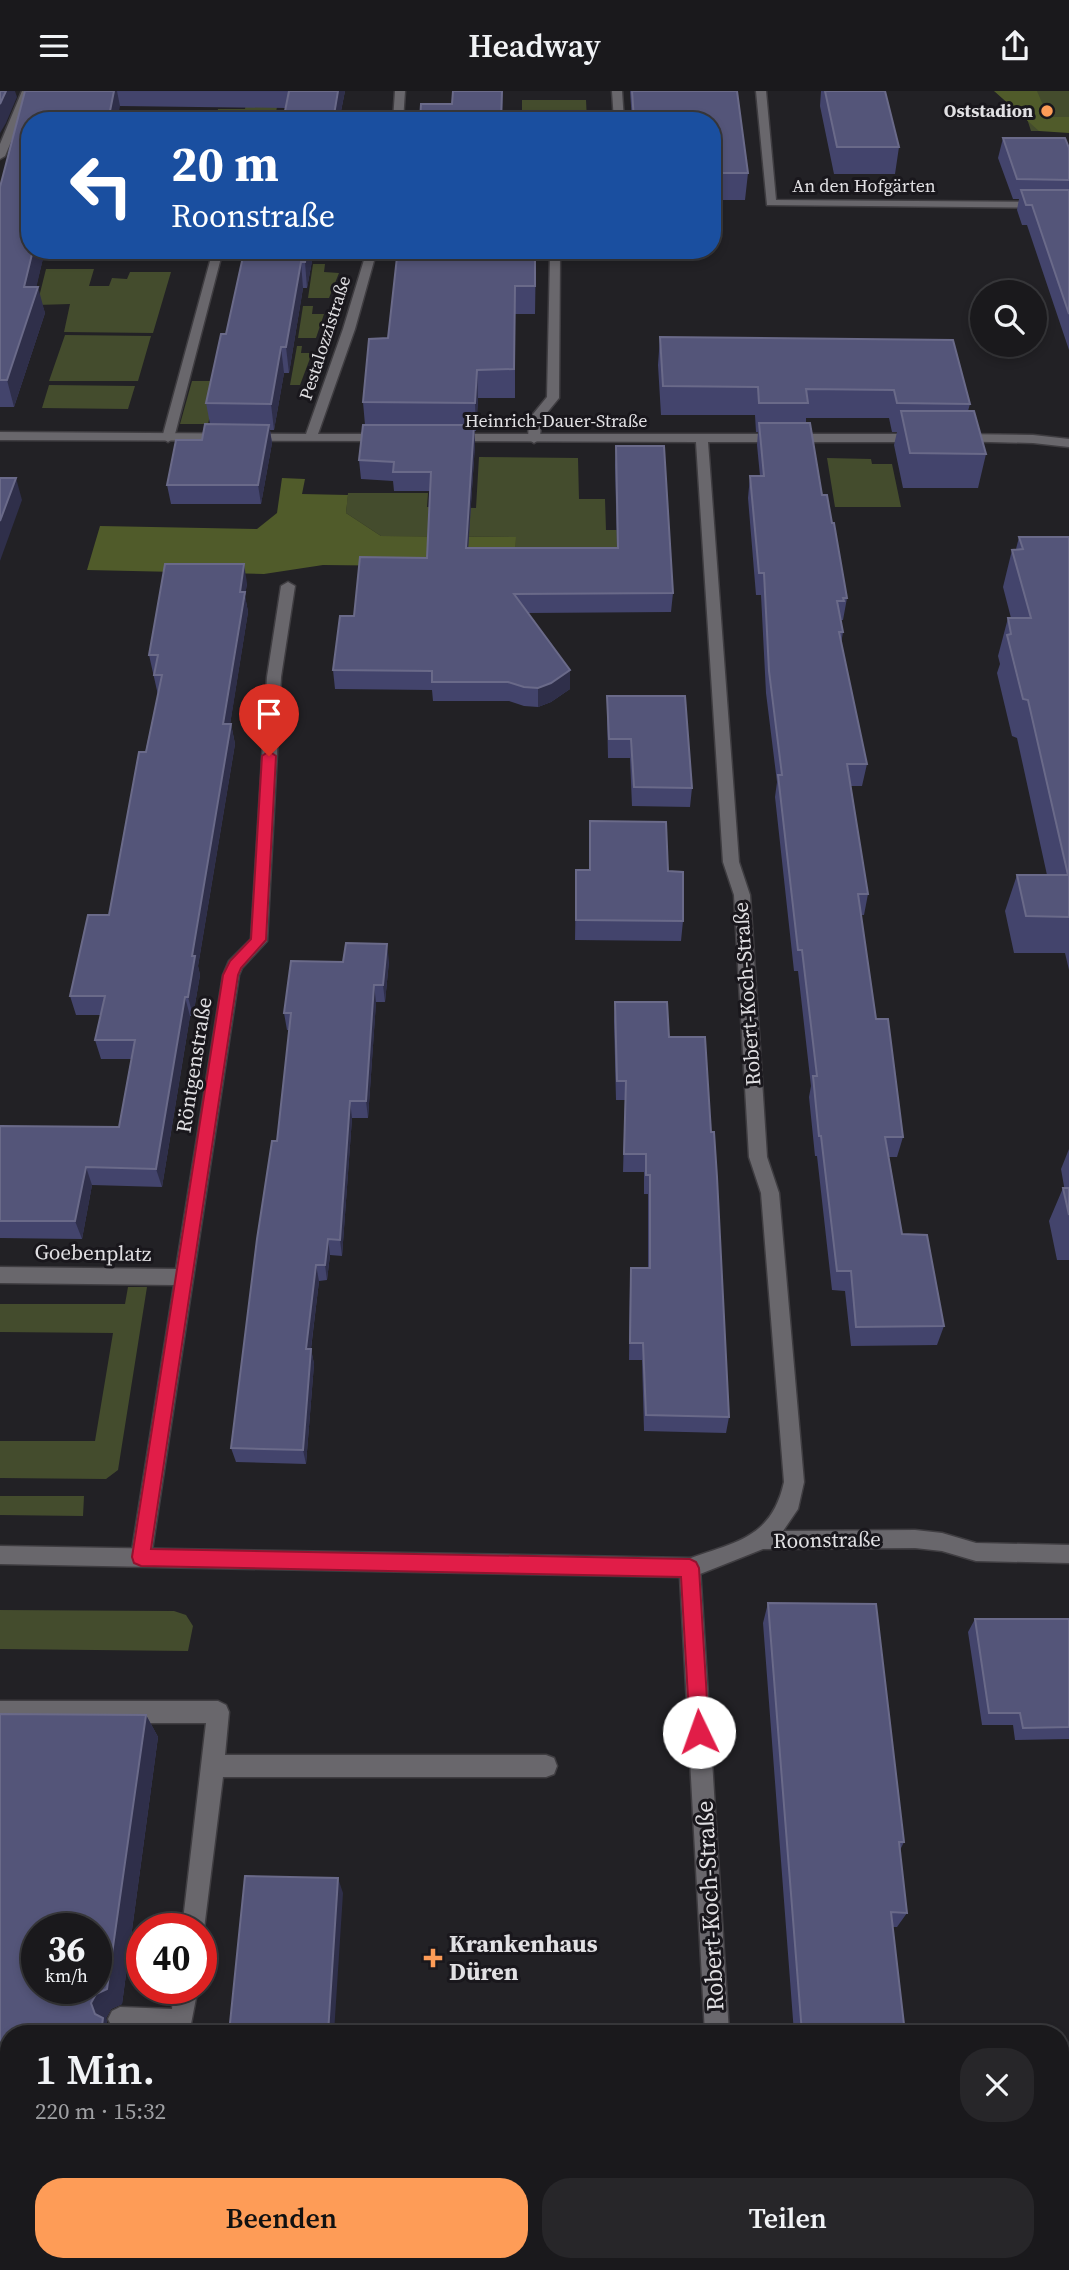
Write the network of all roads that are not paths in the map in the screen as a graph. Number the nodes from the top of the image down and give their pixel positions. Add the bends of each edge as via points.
1 (27, 91) edge
2 (400, 91) edge
3 (617, 91) edge
4 (761, 91) edge
5 (399, 112) edge
6 (618, 112) edge
7 (0, 156) edge
8 (1069, 205) edge
9 (216, 259) edge
10 (369, 259) edge
11 (555, 259) edge
12 (0, 436) edge
13 (168, 437) junction
14 (311, 437) junction
15 (394, 438) edge
16 (436, 438) edge
17 (702, 438) junction
18 (534, 439) junction
19 (1069, 443) edge
20 (288, 586) dead end
21 (0, 1275) edge
22 (185, 1277) junction
23 (763, 1541) junction
24 (1069, 1554) edge
25 (0, 1555) edge
26 (141, 1557) junction
27 (690, 1568) junction
28 (0, 1712) edge
29 (213, 1766) junction
30 (547, 1766) dead end
31 (195, 1913) edge
32 (184, 2004) edge
33 (120, 2019) dead end
34 (717, 2025) edge

1 - 7 street
2 - 5 street
3 - 6 street
4 - 8 street, An den Hofgärten via 771,203
9 - 13 street
10 - 14 street, Pestalozzistraße
11 - 18 street via 553,398 535,419
12 - 13 street
13 - 14 street
14 - 15 street
16 - 18 street, Heinrich-Dauer-Straße
17 - 18 street, Heinrich-Dauer-Straße
17 - 19 street, Heinrich-Dauer-Straße
17 - 23 street, Robert-Koch-Straße via 731,862 742,895 758,1157 771,1192 793,1482 788,1509
20 - 22 street, Röntgenstraße via 274,677 258,940 231,975
21 - 22 street, Goebenplatz
22 - 26 street, Röntgenstraße
23 - 24 street, Roonstraße via 915,1539 976,1552
23 - 27 street, Roonstraße
25 - 26 street, Roonstraße
26 - 27 street, Roonstraße
27 - 34 street, Robert-Koch-Straße
28 - 29 street via 218,1712
29 - 30 street
29 - 31 street
32 - 33 street via 182,2021

